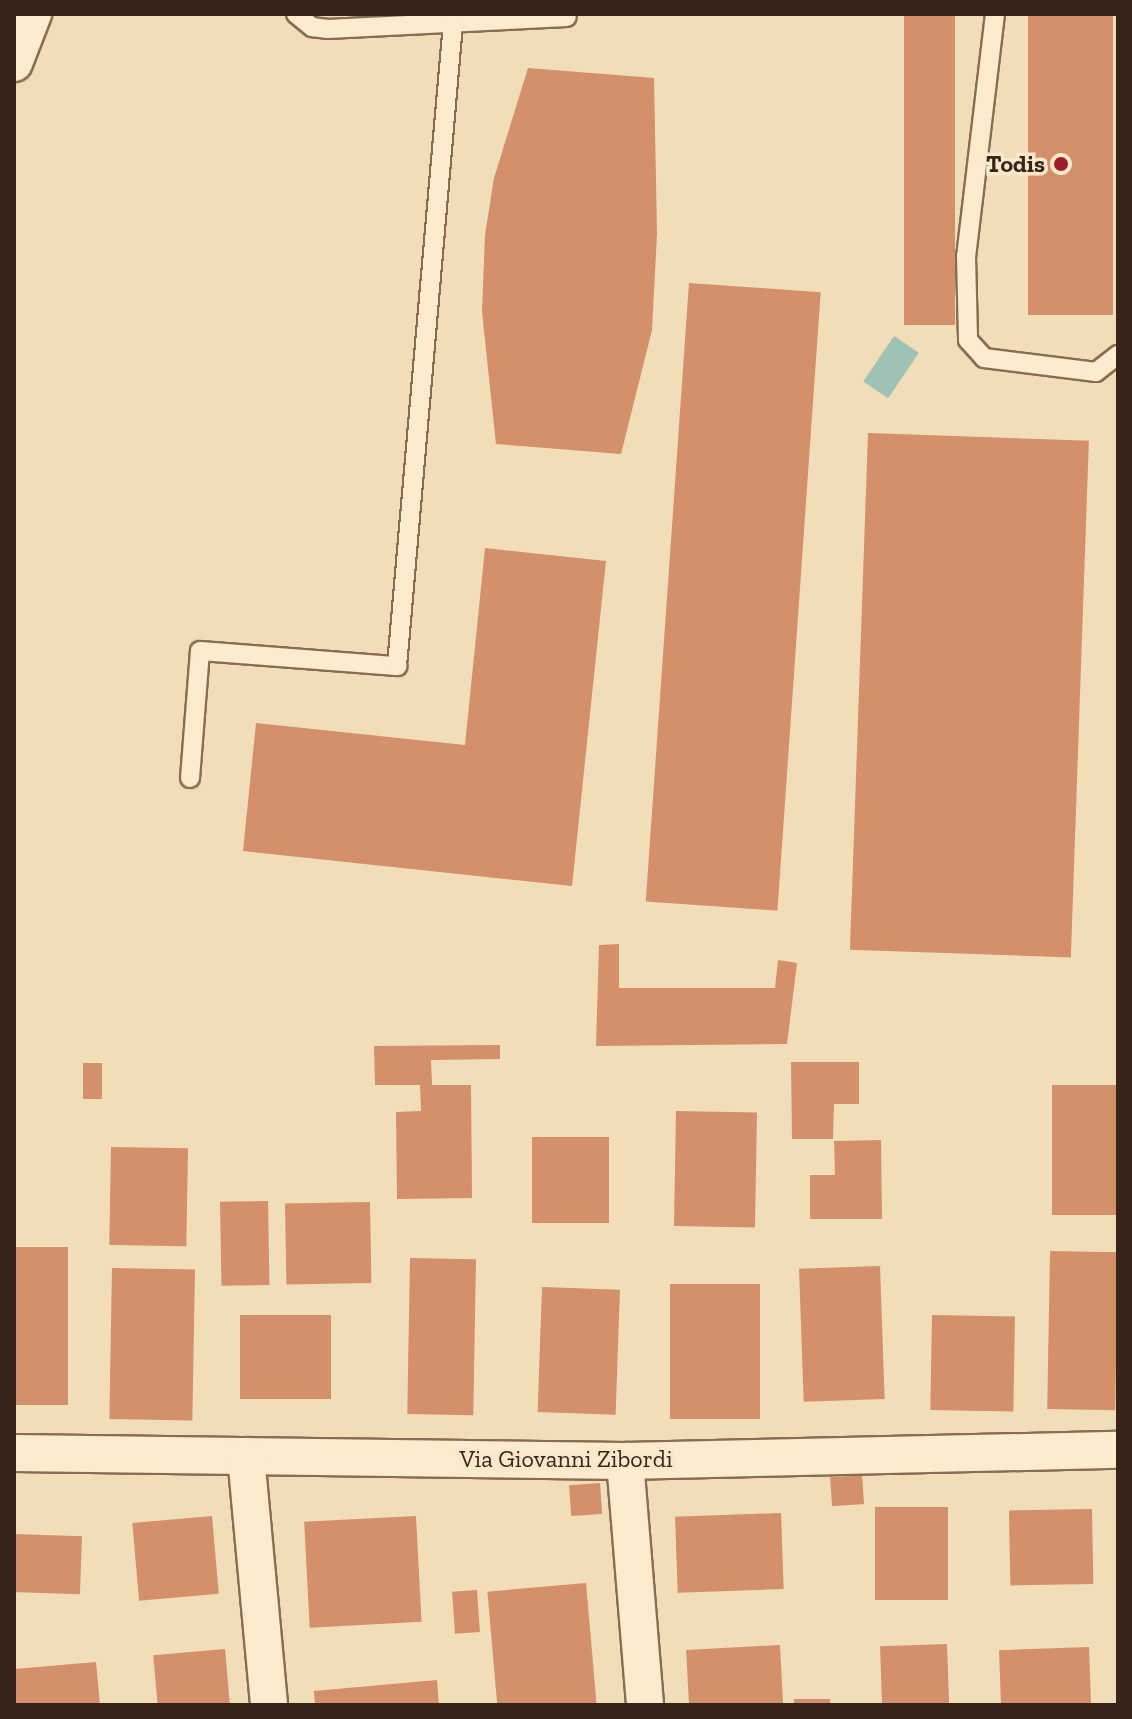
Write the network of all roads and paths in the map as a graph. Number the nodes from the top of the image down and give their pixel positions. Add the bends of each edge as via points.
1 (296, 14) edge
2 (995, 14) edge
3 (567, 17) dead end
4 (453, 23) junction
5 (1118, 355) edge
6 (190, 778) dead end
7 (1118, 1450) edge
8 (14, 1453) edge
9 (246, 1456) junction
10 (625, 1461) junction
11 (269, 1705) edge
12 (645, 1705) edge

1 - 4 lane via 312,27 328,29
2 - 5 lane via 966,256 968,340 984,358 1096,372
3 - 4 lane
4 - 6 lane via 397,666 200,651
7 - 10 street, Via Giovanni Zibordi
8 - 9 street, Via Giovanni Zibordi
9 - 10 street, Via Giovanni Zibordi
9 - 11 street
10 - 12 street

